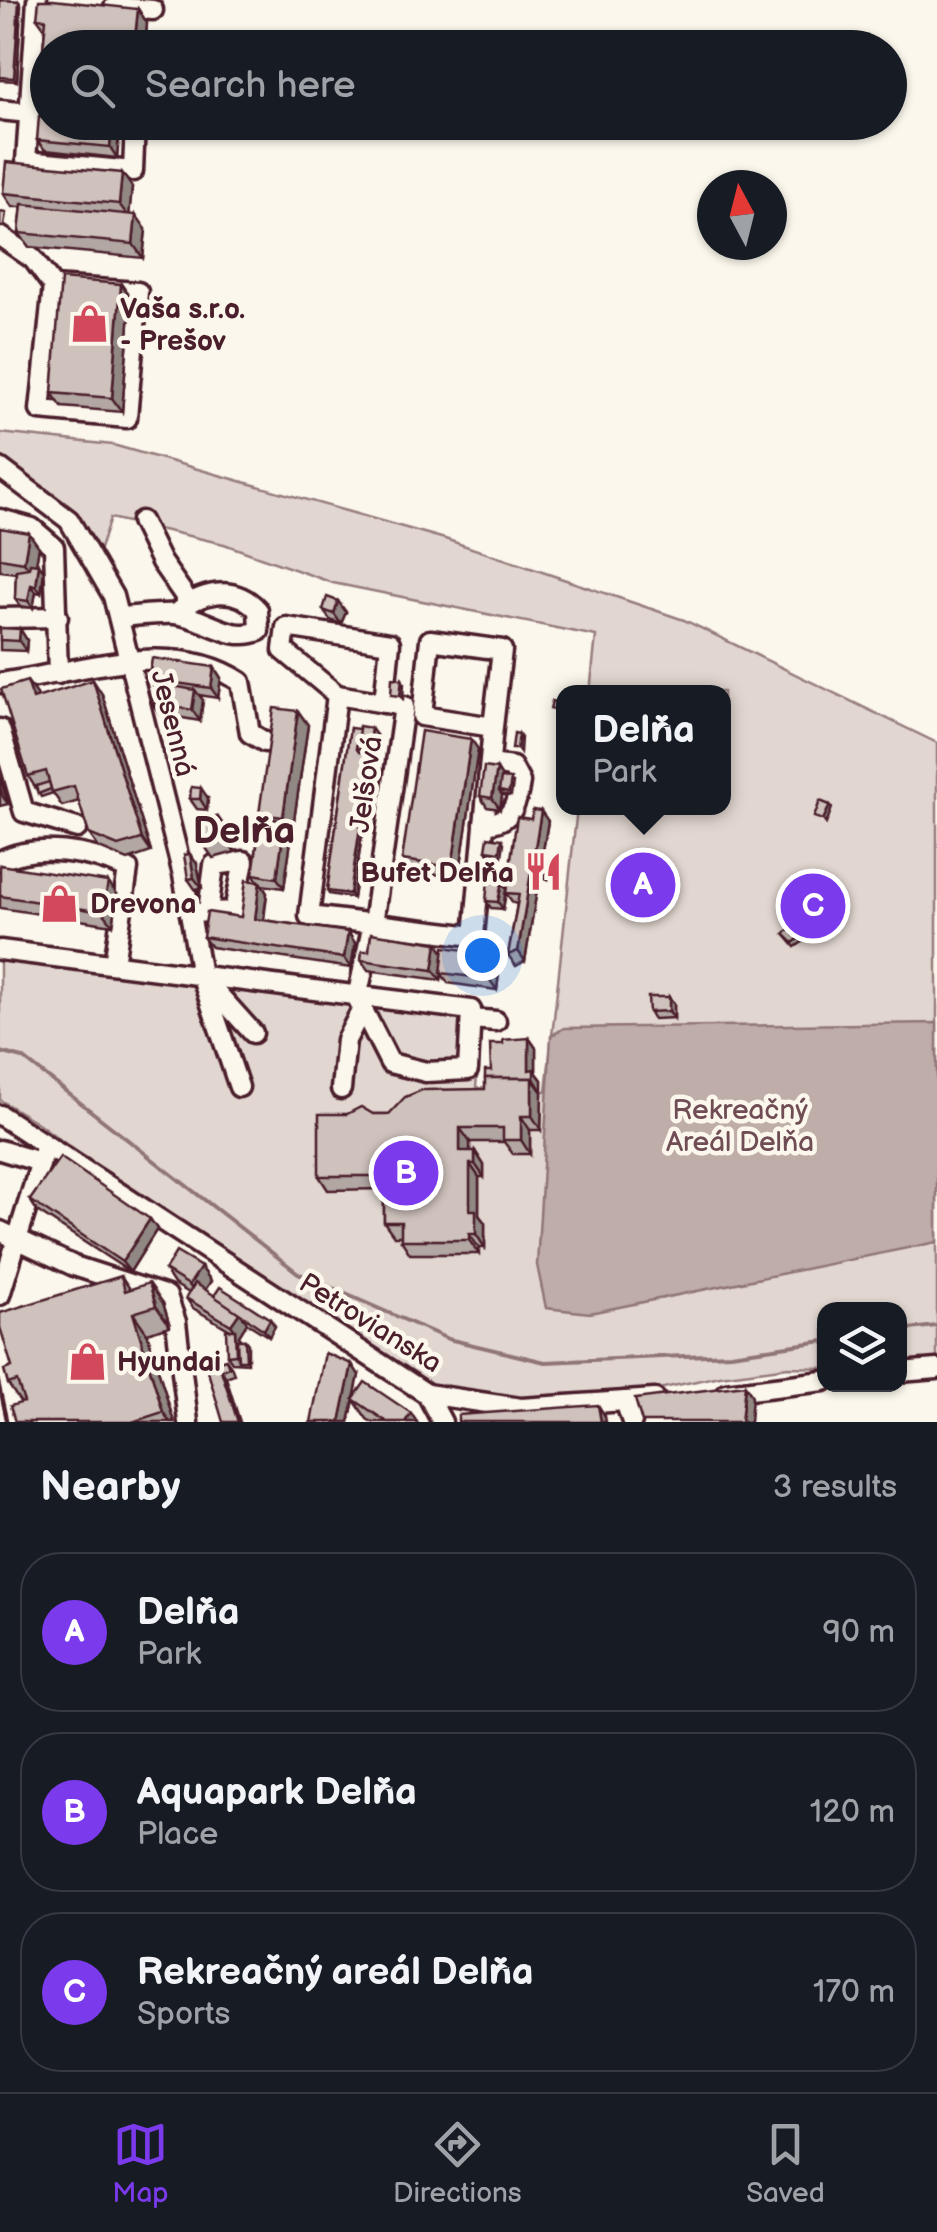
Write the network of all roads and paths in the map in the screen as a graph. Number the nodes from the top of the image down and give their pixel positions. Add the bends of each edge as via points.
1 (41, 1) edge
2 (95, 5) edge
3 (153, 10) dead end
4 (40, 30) edge
5 (0, 110) edge
6 (30, 113) edge
7 (31, 140) edge
8 (134, 140) edge
9 (0, 236) edge
10 (53, 286) junction
11 (0, 468) edge
12 (0, 519) edge
13 (141, 521) dead end
14 (58, 617) junction
15 (118, 617) junction
16 (0, 618) edge
17 (130, 661) junction
18 (58, 674) junction
19 (0, 683) edge
20 (337, 695) junction
21 (384, 702) junction
22 (493, 727) junction
23 (0, 729) edge
24 (265, 742) edge
25 (490, 764) junction
26 (484, 822) junction
27 (76, 828) dead end
28 (0, 861) edge
29 (373, 924) junction
30 (0, 950) edge
31 (114, 964) junction
32 (201, 975) junction
33 (359, 1005) junction
34 (471, 1019) junction
35 (496, 1021) dead end
36 (253, 1033) dead end
37 (239, 1087) dead end
38 (341, 1090) dead end
39 (0, 1115) edge
40 (0, 1150) edge
41 (43, 1153) junction
42 (9, 1234) edge
43 (0, 1296) edge
44 (0, 1338) edge
45 (817, 1381) edge
46 (428, 1394) junction
47 (714, 1394) edge
48 (679, 1397) edge
49 (626, 1401) junction
50 (11, 1411) edge
51 (188, 1422) edge
52 (442, 1422) edge
53 (632, 1422) edge

1 - 4 street
2 - 3 street
5 - 6 street
7 - 8 street via 26,161 133,171
9 - 10 street via 33,259
10 - 10 street via 40,410 128,418 138,292
11 - 15 street, Jesenná via 69,520 114,596
12 - 14 street via 32,528 54,547
13 - 15 street via 182,608
14 - 16 street
14 - 18 street
15 - 17 street, Jesenná
17 - 18 street, Jesenná
17 - 24 street via 216,665 241,682 250,733
17 - 32 street, Jesenná via 199,913
18 - 19 street, Jesenná
20 - 21 street, Jelšová
20 - 21 street via 283,650 286,626 390,644
20 - 29 street, Jelšová via 309,916
21 - 29 street, Jelšová via 404,706
22 - 22 street, Jelšová via 422,716 430,640 502,650
22 - 25 street, Jelšová
23 - 27 street via 24,812
25 - 26 street, Jelšová
25 - 26 street via 512,767 520,782 510,814
26 - 29 street, Jelšová via 474,936
28 - 31 street via 42,849 128,869
29 - 33 street, Jelšová
30 - 31 street
31 - 32 street
32 - 33 street
32 - 36 street
32 - 37 street
33 - 34 street via 471,1010
33 - 34 street via 390,1063 426,1072 468,1070
33 - 38 street, Jelšová via 346,1040
34 - 35 street
39 - 41 street, Petrovianska
40 - 41 street
41 - 42 street
41 - 46 street, Petrovianska
42 - 43 street
42 - 51 street via 74,1266 167,1296
44 - 50 street
45 - 47 street
46 - 49 street, Petrovianska via 520,1408
46 - 52 street
48 - 49 street, Petrovianska
49 - 53 street

